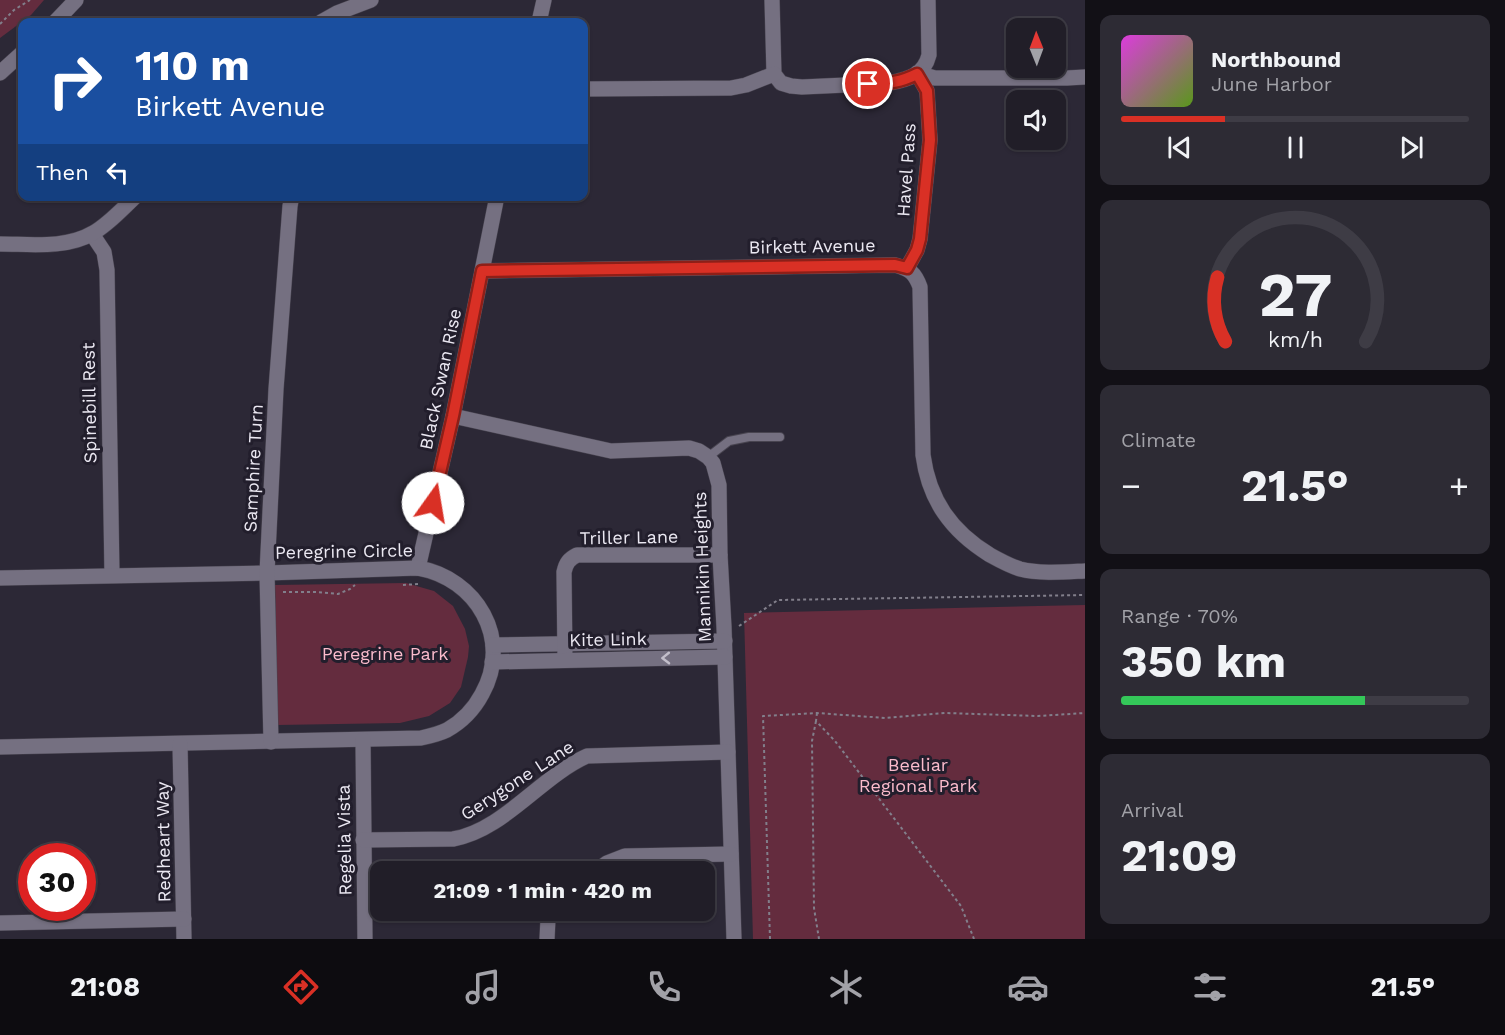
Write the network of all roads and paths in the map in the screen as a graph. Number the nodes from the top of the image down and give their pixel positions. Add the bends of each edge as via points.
1 (30, 0) edge
2 (76, 0) edge
3 (371, 0) edge
4 (544, 0) edge
5 (772, 0) edge
6 (928, 0) edge
7 (59, 18) edge
8 (328, 18) edge
9 (540, 18) edge
10 (0, 24) edge
11 (18, 57) edge
12 (0, 73) edge
13 (774, 74) junction
14 (917, 74) junction
15 (1085, 76) edge
16 (588, 89) edge
17 (130, 201) edge
18 (291, 201) edge
19 (496, 201) edge
20 (92, 234) junction
21 (0, 244) edge
22 (907, 268) junction
23 (482, 271) junction
24 (453, 416) junction
25 (780, 437) dead end
26 (708, 457) junction
27 (720, 555) junction
28 (418, 568) junction
29 (1085, 571) edge
30 (267, 573) junction
31 (112, 575) junction
32 (0, 578) edge
33 (1085, 595) edge
34 (724, 642) junction
35 (493, 645) junction
36 (565, 652) junction
37 (492, 662) junction
38 (1085, 713) edge
39 (817, 714) junction
40 (816, 721) junction
41 (363, 740) junction
42 (271, 742) junction
43 (180, 744) junction
44 (0, 747) edge
45 (728, 752) junction
46 (363, 840) junction
47 (731, 854) junction
48 (614, 861) edge
49 (184, 919) junction
50 (548, 921) edge
51 (0, 923) edge
52 (184, 939) edge
53 (365, 939) edge
54 (547, 939) edge
55 (734, 939) edge
56 (770, 939) edge
57 (819, 939) edge
58 (974, 939) edge

1 - 10 path
2 - 7 street
3 - 8 street
4 - 9 street
5 - 13 street
6 - 14 street via 929,55
11 - 12 street
13 - 14 street via 786,85 802,87 890,83
13 - 16 street via 731,88
14 - 15 street via 935,78
14 - 22 street, Havel Pass via 927,91 930,140 920,239
17 - 20 street
18 - 30 street, Samphire Turn
19 - 23 street, Black Swan Rise
20 - 21 street via 62,243
20 - 31 street, Spinebill Rest via 104,252 107,270
22 - 23 street, Birkett Avenue via 895,265
22 - 29 street via 921,287 923,455 938,505 980,549 1020,569
23 - 24 street, Black Swan Rise
24 - 26 street via 611,451 689,448
24 - 28 street, Black Swan Rise
25 - 26 lane via 729,441
26 - 27 street, Mannikin Heights via 719,485
27 - 34 street, Mannikin Heights
27 - 36 street, Triller Lane via 571,558 564,572
28 - 30 street, Peregrine Circle
28 - 35 street, Peregrine Circle via 448,577 470,595 486,618
30 - 31 street, Peregrine Circle
30 - 42 street, Samphire Turn
31 - 32 street, Peregrine Circle
33 - 34 path via 778,600
34 - 36 street, Kite Link
34 - 45 street, Mannikin Heights
35 - 36 street, Kite Link
35 - 37 street, Peregrine Circle
36 - 37 street, Kite Link
37 - 41 street, Peregrine Circle via 478,701 447,730 421,738
38 - 39 path via 945,713 885,718
39 - 40 path
39 - 56 path via 763,716
40 - 57 path via 812,741 814,908
40 - 58 path via 961,906
41 - 42 street, Peregrine Circle
41 - 46 street, Regelia Vista
42 - 43 street, Peregrine Circle
43 - 44 street, Peregrine Circle
43 - 49 street, Redheart Way
45 - 46 street, Gerygone Lane via 587,756 472,834 453,839
45 - 47 street, Mannikin Heights
46 - 53 street, Regelia Vista
47 - 48 street via 625,856
47 - 55 street, Mannikin Heights
49 - 51 street
49 - 52 street, Redheart Way
50 - 54 street

